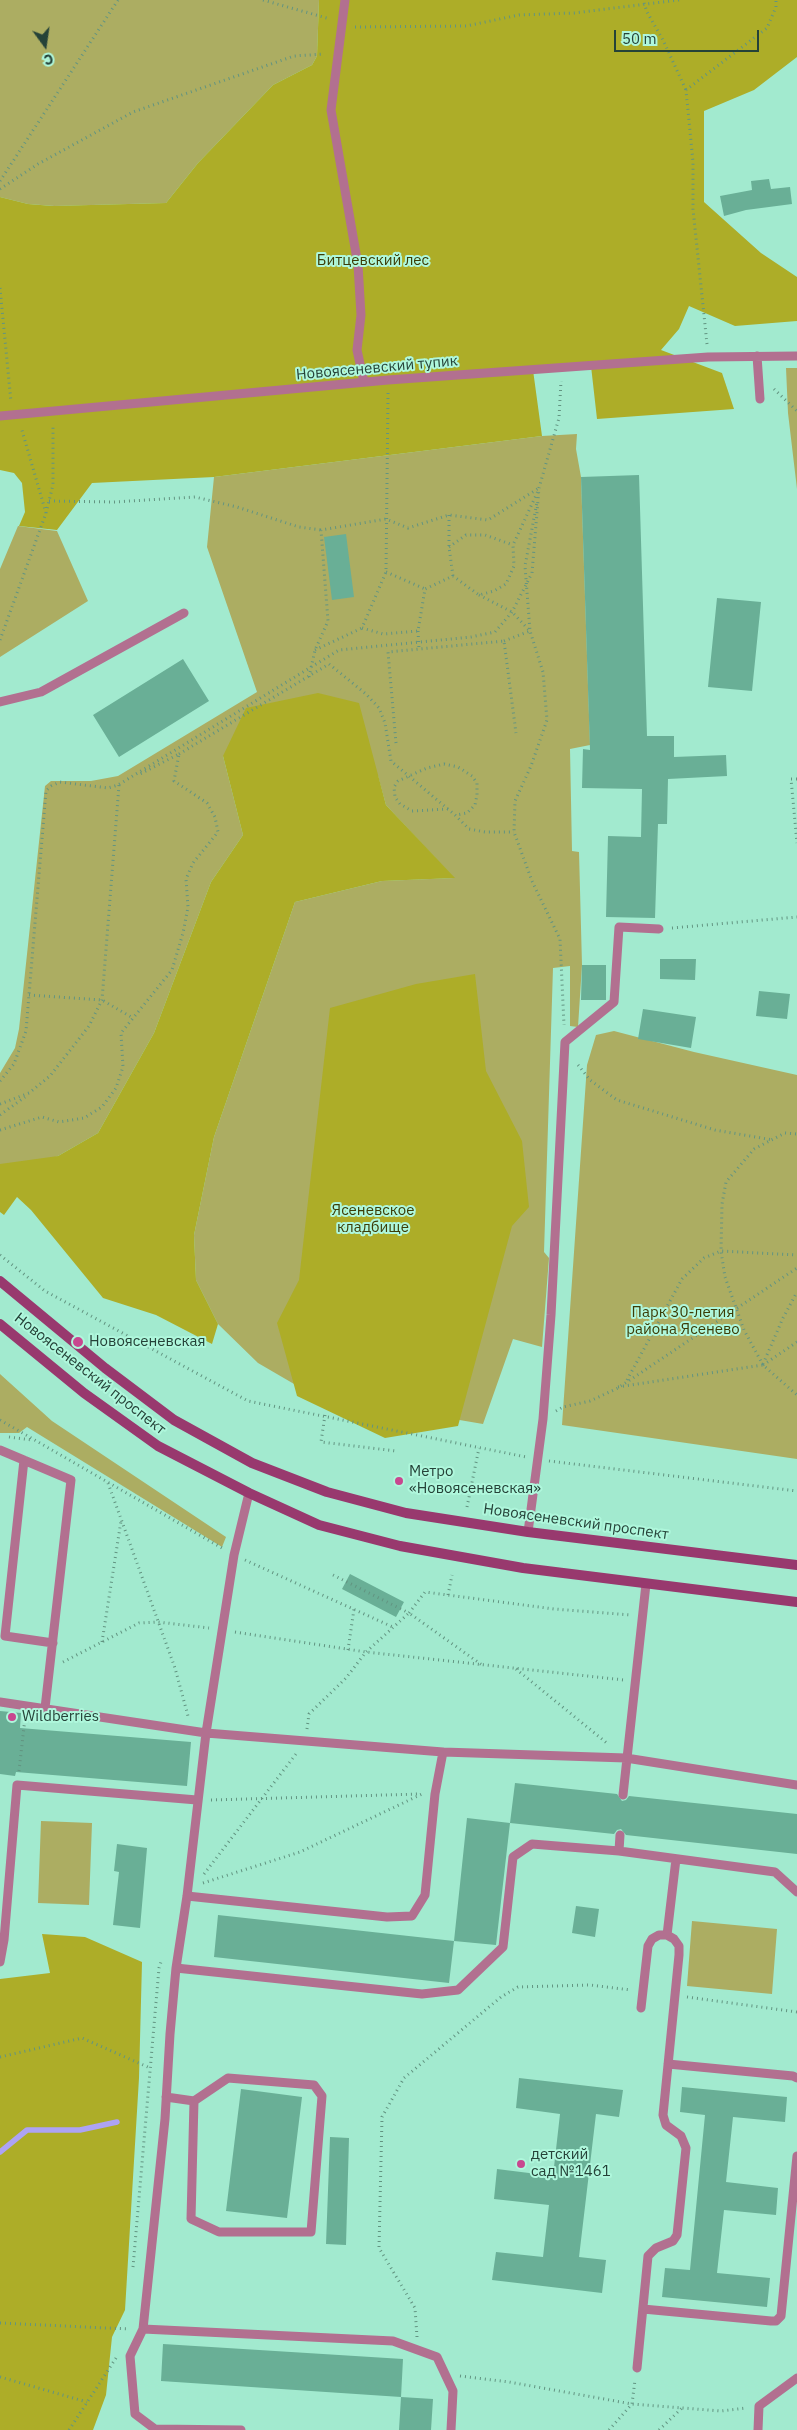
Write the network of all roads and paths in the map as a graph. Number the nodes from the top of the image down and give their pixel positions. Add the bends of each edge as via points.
1 (118, 0) edge
2 (264, 0) edge
3 (345, 0) edge
4 (679, 0) edge
5 (776, 0) edge
6 (644, 4) junction
7 (342, 23) junction
8 (338, 54) junction
9 (686, 90) junction
10 (0, 181) edge
11 (0, 189) edge
12 (0, 288) edge
13 (757, 356) junction
14 (797, 356) edge
15 (708, 357) junction
16 (561, 368) junction
17 (758, 374) junction
18 (388, 380) junction
19 (364, 382) junction
20 (760, 399) dead end
21 (53, 411) junction
22 (797, 411) edge
23 (14, 414) junction
24 (0, 416) edge
25 (539, 488) junction
26 (49, 501) junction
27 (46, 513) junction
28 (449, 515) junction
29 (386, 519) junction
30 (321, 530) junction
31 (513, 545) junction
32 (449, 547) junction
33 (386, 572) junction
34 (452, 576) junction
35 (526, 587) junction
36 (425, 589) junction
37 (479, 595) junction
38 (512, 612) junction
39 (184, 613) dead end
40 (362, 628) junction
41 (418, 631) junction
42 (530, 631) junction
43 (0, 640) edge
44 (418, 642) junction
45 (504, 642) junction
46 (419, 649) junction
47 (315, 650) junction
48 (311, 666) junction
49 (308, 678) junction
50 (0, 702) edge
51 (395, 722) junction
52 (385, 723) junction
53 (516, 733) dead end
54 (396, 743) dead end
55 (179, 754) junction
56 (409, 776) junction
57 (797, 779) edge
58 (118, 785) junction
59 (448, 809) junction
60 (455, 815) junction
61 (514, 832) junction
62 (797, 843) edge
63 (797, 917) edge
64 (659, 929) joint
65 (29, 995) junction
66 (102, 1000) junction
67 (133, 1018) junction
68 (564, 1042) junction
69 (0, 1081) edge
70 (29, 1093) junction
71 (0, 1104) edge
72 (0, 1115) edge
73 (0, 1130) edge
74 (797, 1134) edge
75 (773, 1140) junction
76 (721, 1251) junction
77 (0, 1255) edge
78 (797, 1255) edge
79 (797, 1268) edge
80 (0, 1281) edge
81 (797, 1292) edge
82 (736, 1310) junction
83 (0, 1324) edge
84 (797, 1342) edge
85 (763, 1365) junction
86 (627, 1380) junction
87 (618, 1388) junction
88 (797, 1395) edge
89 (325, 1415) junction
90 (543, 1419) junction
91 (0, 1420) edge
92 (0, 1436) edge
93 (35, 1440) junction
94 (479, 1448) junction
95 (0, 1450) edge
96 (396, 1451) dead end
97 (538, 1459) junction
98 (24, 1460) junction
99 (107, 1482) junction
100 (797, 1491) edge
101 (249, 1493) junction
102 (466, 1507) dead end
103 (121, 1520) junction
104 (528, 1532) junction
105 (234, 1555) junction
106 (797, 1565) edge
107 (333, 1575) dead end
108 (452, 1575) dead end
109 (646, 1584) junction
110 (448, 1595) junction
111 (797, 1602) edge
112 (354, 1609) junction
113 (409, 1613) junction
114 (642, 1616) junction
115 (158, 1622) junction
116 (395, 1628) junction
117 (222, 1630) junction
118 (102, 1642) junction
119 (52, 1643) junction
120 (348, 1650) junction
121 (366, 1652) junction
122 (482, 1665) junction
123 (516, 1669) junction
124 (50, 1670) junction
125 (635, 1681) junction
126 (0, 1702) edge
127 (26, 1706) junction
128 (45, 1708) junction
129 (192, 1731) junction
130 (206, 1733) junction
131 (306, 1741) junction
132 (443, 1752) junction
133 (626, 1758) junction
134 (17, 1785) junction
135 (797, 1785) edge
136 (422, 1794) junction
137 (435, 1794) junction
138 (623, 1795) dead end
139 (261, 1799) junction
140 (197, 1800) junction
141 (620, 1835) dead end
142 (619, 1851) junction
143 (676, 1859) junction
144 (797, 1892) edge
145 (188, 1896) junction
146 (667, 1935) junction
147 (162, 1959) dead end
148 (0, 1962) edge
149 (176, 1968) junction
150 (643, 1992) junction
151 (674, 1996) junction
152 (641, 2008) dead end
153 (797, 2012) edge
154 (0, 2057) edge
155 (668, 2064) junction
156 (150, 2068) junction
157 (797, 2078) edge
158 (166, 2097) junction
159 (194, 2101) junction
160 (797, 2156) edge
161 (133, 2272) dead end
162 (643, 2309) junction
163 (129, 2320) dead end
164 (0, 2323) edge
165 (128, 2329) junction
166 (144, 2329) junction
167 (126, 2337) dead end
168 (417, 2350) junction
169 (120, 2352) dead end
170 (637, 2368) joint
171 (445, 2374) junction
172 (0, 2377) edge
173 (797, 2378) edge
174 (87, 2402) junction
175 (632, 2404) junction
176 (759, 2406) junction
177 (682, 2408) junction
178 (155, 2429) edge
179 (69, 2430) edge
180 (241, 2430) edge
181 (451, 2430) edge
182 (609, 2430) edge
183 (659, 2430) edge
184 (758, 2430) edge

1 - 10 path
2 - 7 path
3 - 7 lane
4 - 6 path
5 - 9 path via 767,28
6 - 7 path via 574,13 519,15 466,26 356,28
6 - 9 path
7 - 8 lane
8 - 11 path via 294,56 134,112 38,164
8 - 19 lane via 331,110 358,265 361,315 357,350
9 - 15 path via 693,162 693,209
12 - 23 path
13 - 14 lane, Новоясеневский тупик
13 - 15 lane, Новоясеневский тупик
13 - 17 lane
15 - 16 lane, Новоясеневский тупик
16 - 18 lane, Новоясеневский тупик
16 - 25 path via 559,418
17 - 20 lane
17 - 22 path
18 - 19 lane, Новоясеневский тупик
18 - 29 path
19 - 21 lane, Новоясеневский тупик
21 - 23 lane, Новоясеневский тупик
21 - 26 path via 53,485
23 - 24 lane, Новоясеневский тупик
23 - 27 path
25 - 28 path via 488,520
25 - 31 path
25 - 35 path via 525,566
25 - 35 path via 536,555
26 - 27 path
26 - 30 path via 114,502 195,497
27 - 43 path
28 - 29 path via 408,528
28 - 32 path
29 - 30 path
29 - 33 path
30 - 47 path via 328,621
31 - 32 path via 485,536 466,535
31 - 37 path via 514,566 506,584
32 - 34 path
33 - 36 path
33 - 40 path
34 - 36 path
34 - 37 path
35 - 38 path
35 - 42 path
36 - 41 path
37 - 38 path
38 - 42 path
38 - 44 path via 495,632
39 - 50 lane via 41,692
40 - 41 path via 383,634
40 - 47 path
41 - 44 path
42 - 45 path
42 - 61 path via 543,672 546,720 515,801
44 - 46 path
44 - 48 path via 339,650
45 - 46 path
45 - 53 path
46 - 51 path via 388,652
47 - 48 path
48 - 49 path
48 - 58 path
49 - 52 path via 329,664 366,694 379,708
49 - 55 path
51 - 52 path
51 - 54 path
52 - 56 path via 391,761
55 - 58 path
55 - 67 path via 174,781 207,803 215,817 218,832 193,863 186,879 188,906 172,970
56 - 59 path
56 - 59 path via 398,781 394,788 400,804 412,811
56 - 60 path via 444,764 458,767 472,776 477,783 475,805 467,813
57 - 62 path via 791,779
58 - 65 path via 108,788 60,782 46,792
58 - 66 path
59 - 60 path
60 - 61 path via 468,829
61 - 68 path via 532,881 560,940
63 - 64 path
64 - 68 lane via 619,927 614,1002
65 - 66 path
65 - 69 path via 26,1031 20,1050 14,1064
66 - 67 path
66 - 70 path via 71,1051 50,1076
67 - 73 path via 121,1033 123,1067 116,1088 102,1108 84,1118 59,1122 42,1116
68 - 75 path via 590,1080 617,1100 715,1130
68 - 90 lane
70 - 71 path
70 - 72 path
74 - 75 path via 785,1133
75 - 76 path via 754,1149 726,1182
76 - 78 path
76 - 82 path via 725,1277
76 - 86 path via 704,1258 682,1278
77 - 89 path via 44,1291 248,1401
79 - 82 path
80 - 104 street, Новоясеневский проспект via 174,1420 252,1463 327,1492 406,1513
81 - 85 path
82 - 85 path
82 - 86 path
83 - 101 street, Новоясеневский проспект via 158,1446
84 - 85 path
85 - 87 path
85 - 88 path
86 - 87 path
87 - 90 path via 590,1402 562,1407
89 - 94 path
89 - 96 path via 321,1442
90 - 97 lane
91 - 93 path
92 - 93 path
93 - 99 path
94 - 97 path
94 - 102 path
95 - 98 lane
97 - 100 path
97 - 104 lane
98 - 119 lane via 71,1480
98 - 119 lane via 5,1636
99 - 103 path
99 - 105 path
101 - 105 lane
101 - 109 street, Новоясеневский проспект via 319,1526 400,1546 523,1568
103 - 115 path
103 - 118 path
104 - 106 street, Новоясеневский проспект
105 - 112 path
105 - 117 lane
107 - 113 path
108 - 110 path
109 - 111 street, Новоясеневский проспект
109 - 114 lane
110 - 113 path via 425,1592
110 - 114 path via 554,1609
112 - 116 path
112 - 120 path
113 - 116 path
113 - 122 path
114 - 125 lane
115 - 117 path
115 - 118 path via 139,1623
115 - 129 path via 175,1668
116 - 121 path
117 - 120 path
117 - 130 lane
118 - 124 path
119 - 124 lane
120 - 121 path
121 - 122 path
121 - 131 path via 346,1678 309,1714
122 - 123 path
123 - 125 path
123 - 133 path
124 - 128 lane
125 - 133 lane
126 - 127 lane
127 - 128 lane
127 - 134 path
128 - 129 lane
129 - 130 lane
130 - 131 lane
130 - 140 lane
131 - 132 lane
131 - 139 path
132 - 133 lane
132 - 137 lane
133 - 135 lane
133 - 138 lane
134 - 140 lane
134 - 148 lane
136 - 137 path
136 - 139 path
136 - 139 path via 300,1852 195,1886
137 - 145 lane via 425,1896 412,1916 387,1917
139 - 140 path
140 - 145 lane
141 - 142 lane
142 - 143 lane
142 - 149 lane via 532,1844 512,1858 503,1947 458,1990 422,1994
143 - 144 lane via 775,1872
143 - 146 lane
145 - 149 lane
146 - 150 lane via 652,1939 648,1946
146 - 151 lane via 679,1946
147 - 156 path
149 - 158 lane
150 - 152 lane
150 - 168 path via 590,1985 518,1988 501,1997 404,2078 382,2117 379,2248 415,2308
151 - 153 path
151 - 155 lane
154 - 156 path via 82,2038
155 - 157 lane
155 - 162 lane via 662,2116 666,2125 681,2136 686,2148 676,2239 656,2248 648,2256
156 - 161 path
158 - 159 lane
158 - 166 lane
159 - 159 lane via 191,2219 219,2232 311,2232 322,2096 314,2085 228,2078
160 - 162 lane via 782,2316 771,2321
162 - 170 lane
163 - 165 path
164 - 165 path
165 - 166 path
165 - 167 path
166 - 168 lane via 393,2341
166 - 178 lane via 130,2356 135,2414
168 - 171 lane via 437,2357
169 - 174 path
170 - 175 path
171 - 175 path
171 - 181 lane via 453,2391
172 - 174 path
173 - 176 lane
174 - 179 path
175 - 177 path
175 - 182 path
176 - 177 path via 721,2411
176 - 184 lane
177 - 183 path
178 - 180 lane

